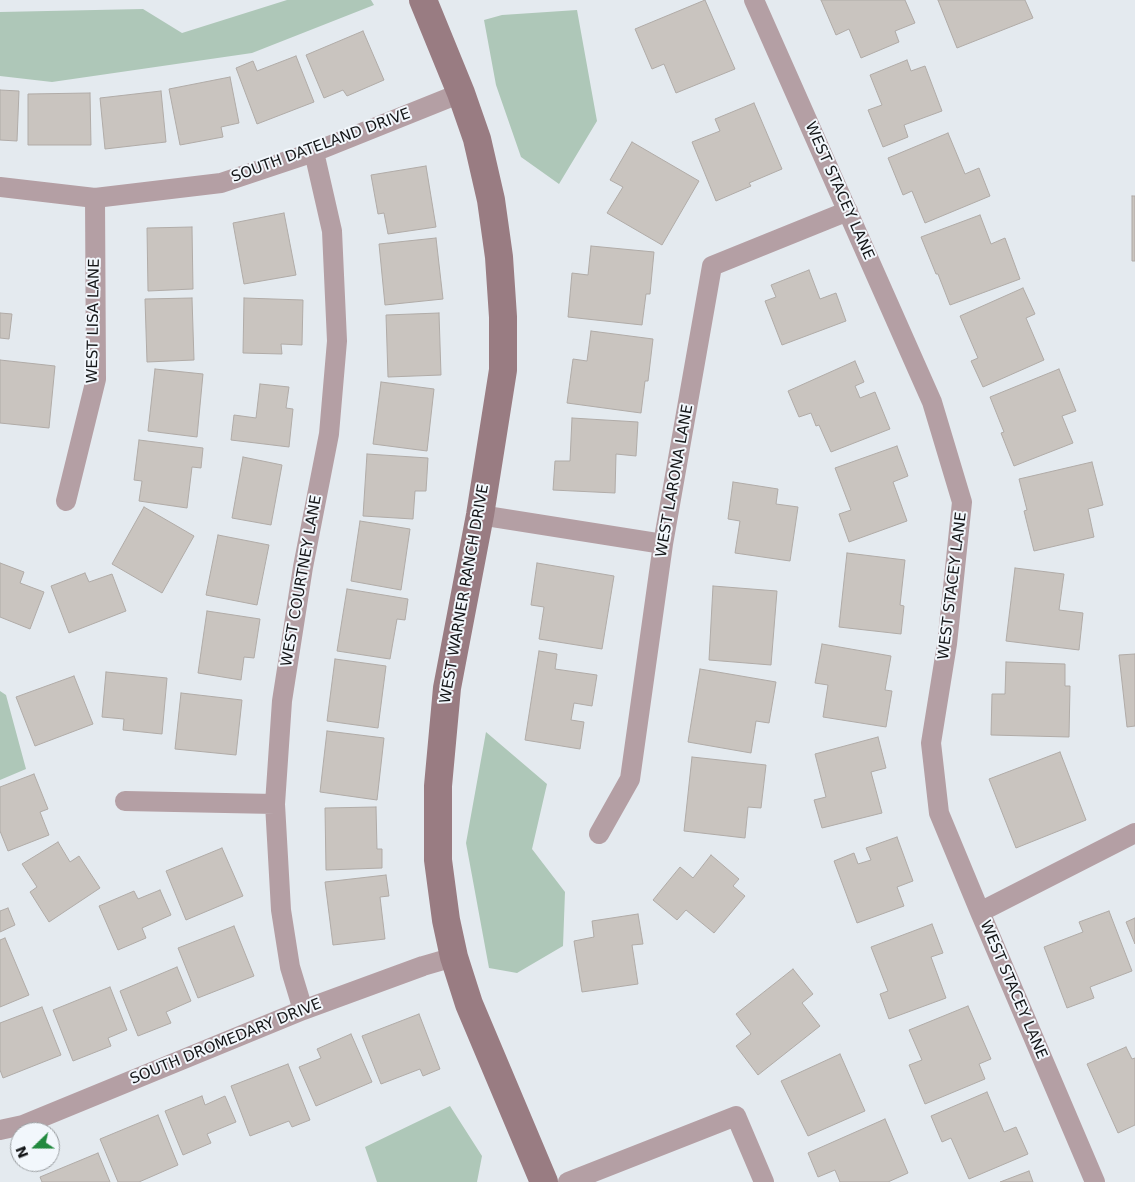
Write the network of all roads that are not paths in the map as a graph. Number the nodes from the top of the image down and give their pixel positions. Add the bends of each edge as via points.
1 (423, 0) edge
2 (754, 0) edge
3 (460, 93) junction
4 (314, 152) junction
5 (0, 187) edge
6 (95, 198) junction
7 (848, 211) junction
8 (66, 500) dead end
9 (480, 515) junction
10 (663, 544) junction
11 (125, 801) dead end
12 (275, 804) junction
13 (599, 834) dead end
14 (1135, 834) edge
15 (980, 912) junction
16 (454, 957) junction
17 (303, 1010) junction
18 (0, 1130) edge
19 (544, 1182) edge
20 (568, 1182) edge
21 (764, 1182) edge
22 (1095, 1182) edge

1 - 3 street, WEST WARNER RANCH DRIVE
2 - 7 street, WEST STACEY LANE
3 - 4 street, SOUTH DATELAND DRIVE
3 - 9 street, WEST WARNER RANCH DRIVE via 477,139 491,200 503,317 502,370
4 - 6 street, SOUTH DATELAND DRIVE via 221,183
4 - 12 street, WEST COURTNEY LANE via 332,230 338,341 329,434 303,567 282,701
5 - 6 street, SOUTH DATELAND DRIVE
6 - 8 street, WEST LISA LANE via 96,379
7 - 10 street, WEST LARONA LANE via 712,266
7 - 15 street, WEST STACEY LANE via 932,402 962,502 947,644 931,743 939,812
9 - 10 street
9 - 16 street, WEST WARNER RANCH DRIVE via 447,688 438,786 438,860
10 - 13 street, WEST LARONA LANE via 630,779
11 - 12 street
12 - 17 street, WEST COURTNEY LANE via 281,910 290,967
14 - 15 street
15 - 22 street, WEST STACEY LANE
16 - 17 street, SOUTH DROMEDARY DRIVE
16 - 19 street, WEST WARNER RANCH DRIVE via 469,1004
17 - 18 street, SOUTH DROMEDARY DRIVE via 23,1125
20 - 21 street via 736,1116

